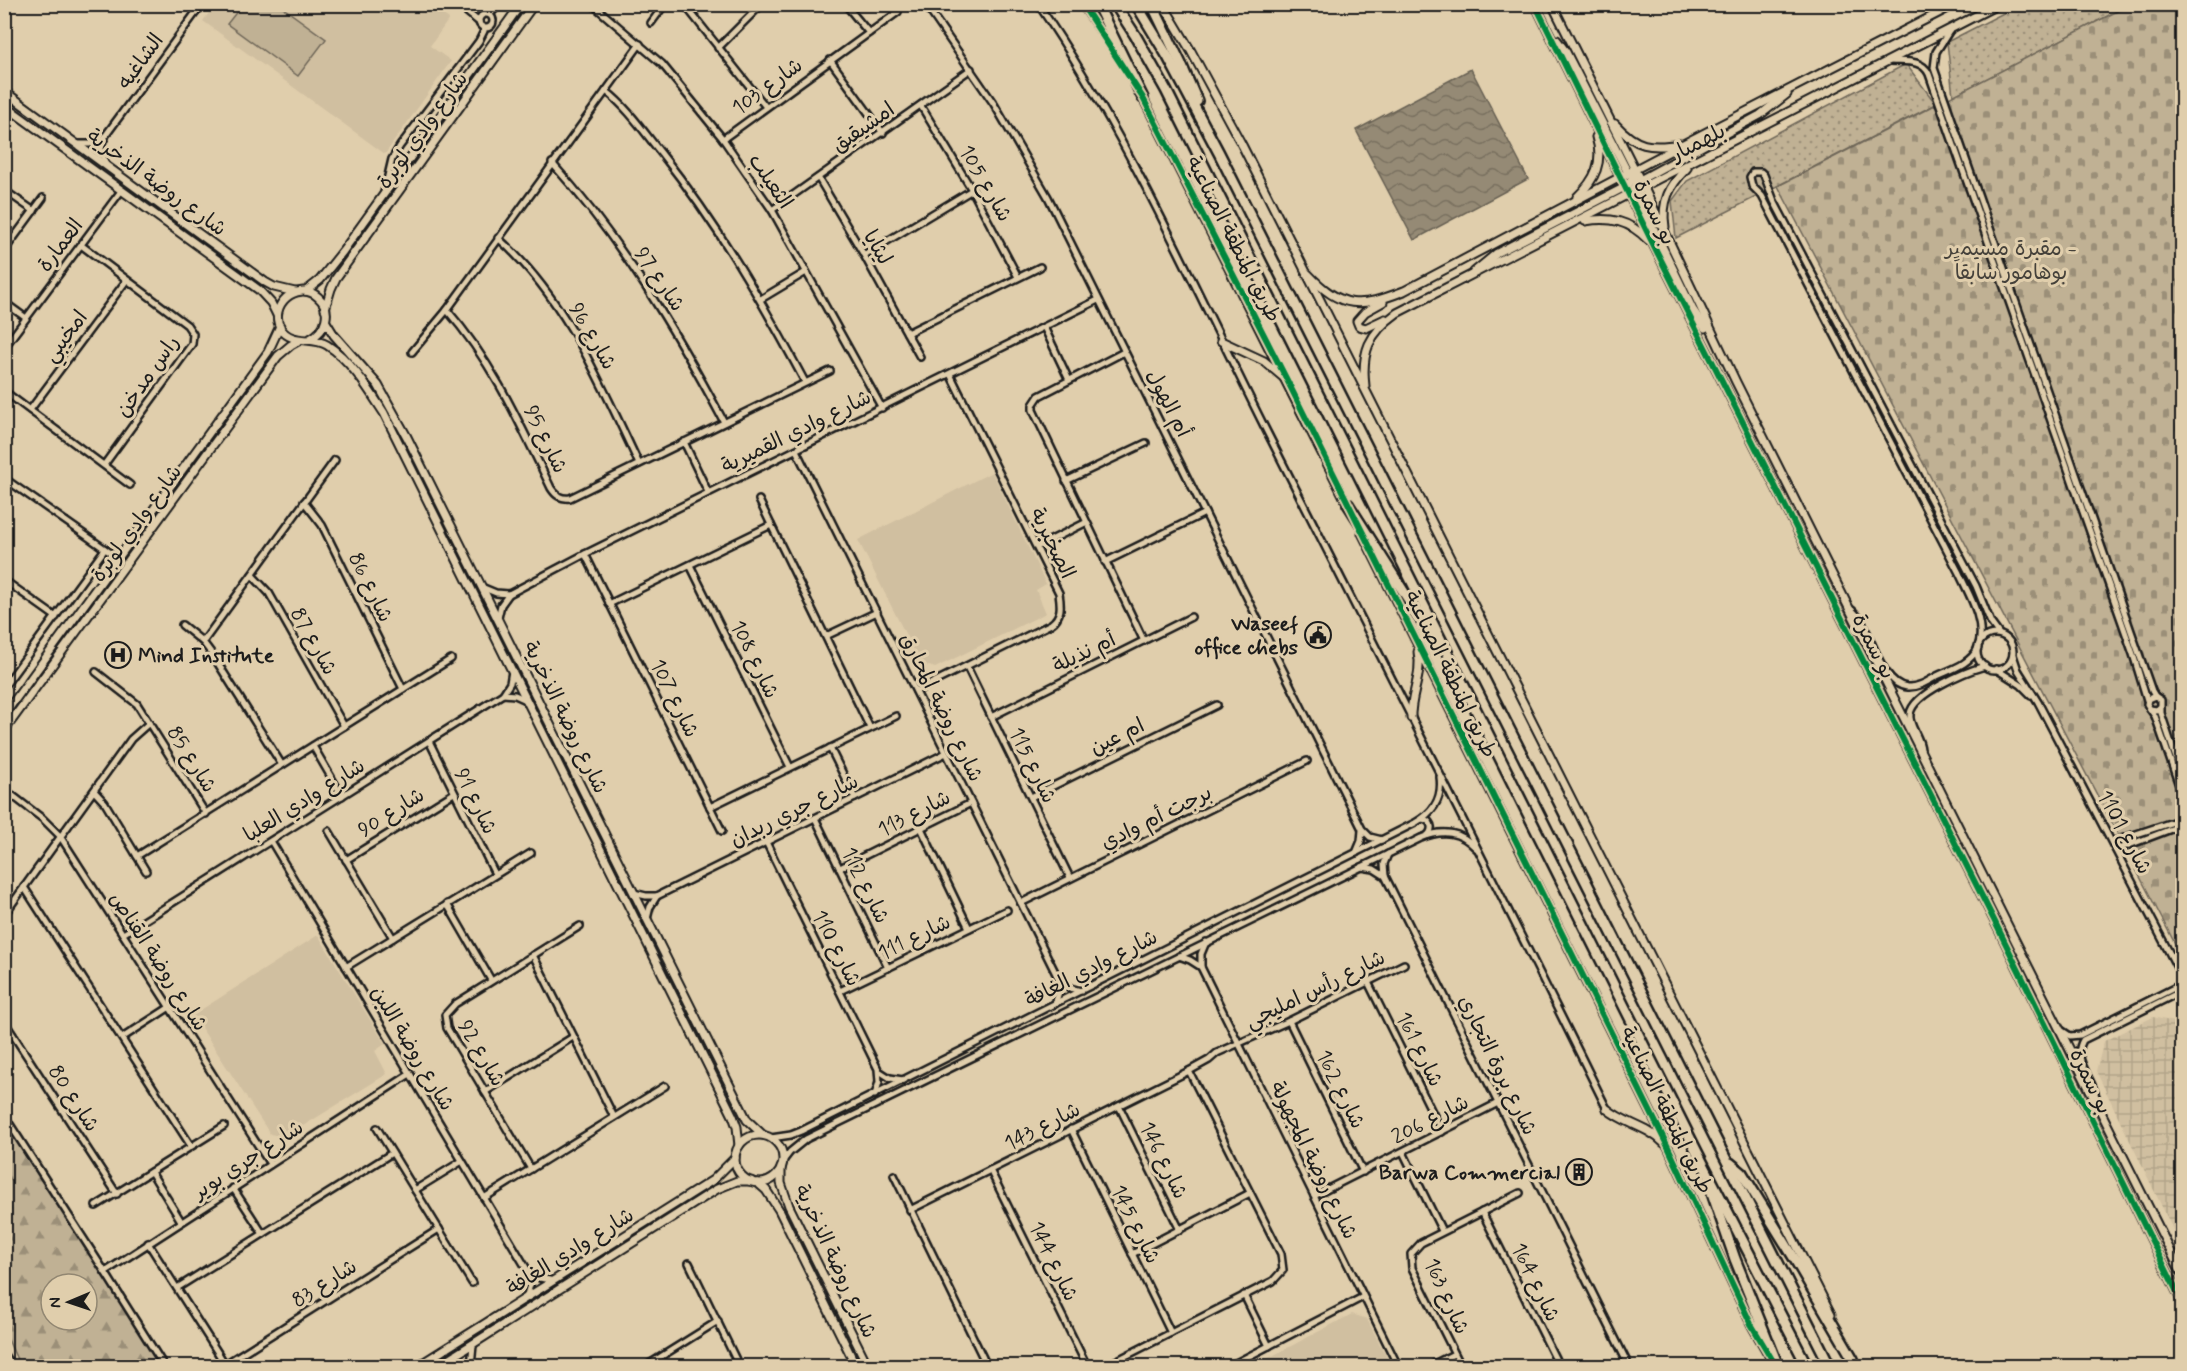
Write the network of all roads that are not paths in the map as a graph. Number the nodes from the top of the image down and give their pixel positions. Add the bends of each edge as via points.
1 (201, 4) edge
2 (457, 4) edge
3 (463, 4) edge
4 (500, 4) edge
5 (521, 4) edge
6 (534, 4) edge
7 (592, 4) edge
8 (665, 4) edge
9 (684, 4) edge
10 (762, 4) edge
11 (845, 4) edge
12 (925, 4) edge
13 (1038, 4) edge
14 (1082, 4) edge
15 (1097, 4) edge
16 (1115, 4) edge
17 (1136, 4) edge
18 (1152, 4) edge
19 (1163, 4) edge
20 (1535, 4) edge
21 (1552, 4) edge
22 (1956, 4) edge
23 (1999, 4) edge
24 (898, 12) dead end
25 (490, 14) junction
26 (482, 15) junction
27 (651, 22) dead end
28 (1545, 23) junction
29 (481, 25) junction
30 (1950, 30) junction
31 (869, 33) junction
32 (640, 44) junction
33 (718, 48) junction
34 (830, 60) junction
35 (1891, 61) junction
36 (971, 69) junction
37 (1801, 83) junction
38 (4, 91) edge
39 (606, 91) junction
40 (1143, 98) junction
41 (4, 105) edge
42 (921, 106) junction
43 (766, 107) junction
44 (1608, 116) junction
45 (1590, 118) junction
46 (883, 133) junction
47 (105, 138) junction
48 (723, 139) junction
49 (1685, 143) junction
50 (77, 144) junction
51 (1219, 153) junction
52 (1692, 163) junction
53 (552, 164) junction
54 (106, 165) junction
55 (1620, 178) junction
56 (819, 179) junction
57 (1632, 183) junction
58 (1644, 188) junction
59 (4, 190) edge
60 (972, 190) junction
61 (121, 191) junction
62 (383, 197) junction
63 (43, 198) dead end
64 (1571, 202) junction
65 (772, 210) junction
66 (34, 211) junction
67 (1576, 223) junction
68 (1667, 236) junction
69 (498, 238) junction
70 (81, 245) junction
71 (1656, 250) junction
72 (4, 251) edge
73 (864, 255) junction
74 (1040, 267) dead end
75 (1303, 269) junction
76 (806, 272) junction
77 (1018, 278) junction
78 (126, 281) junction
79 (1463, 281) junction
80 (306, 291) junction
81 (1404, 291) junction
82 (295, 292) junction
83 (761, 299) junction
84 (1098, 300) junction
85 (4, 302) edge
86 (326, 309) junction
87 (447, 310) junction
88 (1397, 314) junction
89 (278, 315) junction
90 (26, 318) junction
91 (326, 322) junction
92 (280, 326) junction
93 (1044, 327) junction
94 (907, 333) junction
95 (310, 339) junction
96 (300, 340) junction
97 (1221, 341) junction
98 (4, 348) edge
99 (1719, 349) junction
100 (412, 352) dead end
101 (1125, 352) junction
102 (920, 357) dead end
103 (830, 370) dead end
104 (950, 374) junction
105 (1069, 380) junction
106 (1287, 380) junction
107 (805, 382) junction
108 (4, 391) edge
109 (1366, 394) junction
110 (882, 408) junction
111 (30, 410) junction
112 (724, 422) junction
113 (684, 442) junction
114 (1146, 443) dead end
115 (796, 450) junction
116 (334, 460) dead end
117 (639, 464) junction
118 (104, 465) junction
119 (4, 478) edge
120 (1066, 482) junction
121 (130, 485) dead end
122 (708, 492) junction
123 (759, 500) dead end
124 (304, 502) junction
125 (1348, 504) junction
126 (1205, 513) junction
127 (1085, 523) junction
128 (771, 525) junction
129 (1036, 547) junction
130 (105, 549) junction
131 (585, 554) junction
132 (118, 558) junction
133 (1105, 562) junction
134 (690, 565) junction
135 (252, 575) junction
136 (4, 580) edge
137 (484, 588) junction
138 (509, 594) junction
139 (609, 604) junction
140 (1849, 607) junction
141 (876, 612) junction
142 (56, 617) junction
143 (1191, 617) dead end
144 (498, 618) junction
145 (182, 625) dead end
146 (1999, 634) junction
147 (826, 636) junction
148 (1415, 640) junction
149 (1144, 641) junction
150 (203, 642) junction
151 (1979, 646) junction
152 (2013, 655) junction
153 (451, 659) dead end
154 (1985, 666) junction
155 (967, 667) junction
156 (512, 669) junction
157 (1996, 669) junction
158 (1456, 670) junction
159 (96, 672) dead end
160 (4, 687) edge
161 (403, 689) junction
162 (916, 691) junction
163 (503, 694) junction
164 (2156, 696) junction
165 (526, 700) junction
166 (2147, 700) junction
167 (2038, 702) junction
168 (1217, 705) dead end
169 (2160, 706) junction
170 (2150, 709) junction
171 (4, 715) edge
172 (896, 716) dead end
173 (991, 717) junction
174 (1411, 718) junction
175 (149, 723) junction
176 (344, 726) junction
177 (870, 728) junction
178 (4, 730) edge
179 (429, 741) junction
180 (313, 746) junction
181 (830, 748) junction
182 (946, 753) junction
183 (1922, 754) junction
184 (1307, 761) dead end
185 (282, 765) junction
186 (790, 767) junction
187 (1439, 773) junction
188 (2182, 776) edge
189 (4, 789) edge
190 (94, 791) junction
191 (454, 793) junction
192 (2182, 794) edge
193 (342, 796) junction
194 (1031, 797) junction
195 (855, 798) junction
196 (971, 803) junction
197 (710, 807) junction
198 (206, 814) junction
199 (2182, 816) edge
200 (815, 818) junction
201 (1422, 819) junction
202 (2182, 825) edge
203 (921, 828) junction
204 (1362, 829) junction
205 (328, 831) dead end
206 (722, 831) dead end
207 (1428, 835) junction
208 (60, 836) junction
209 (1382, 840) junction
210 (271, 841) junction
211 (766, 842) junction
212 (2112, 842) junction
213 (2116, 850) junction
214 (1481, 852) junction
215 (531, 853) dead end
216 (1356, 853) junction
217 (1389, 853) junction
218 (137, 856) junction
219 (346, 860) junction
220 (1361, 867) junction
221 (840, 868) junction
222 (146, 871) dead end
223 (495, 874) junction
224 (1385, 876) junction
225 (1070, 878) junction
226 (24, 887) junction
227 (634, 892) junction
228 (657, 896) junction
229 (1021, 903) junction
230 (447, 904) junction
231 (1007, 910) dead end
232 (4, 915) edge
233 (647, 920) junction
234 (580, 926) dead end
235 (969, 928) junction
236 (123, 934) junction
237 (393, 938) junction
238 (1206, 942) junction
239 (533, 955) junction
240 (1177, 956) junction
241 (1404, 964) dead end
242 (346, 967) junction
243 (888, 968) junction
244 (1201, 968) junction
245 (2182, 977) edge
246 (491, 980) junction
247 (1059, 980) junction
248 (1368, 982) junction
249 (2182, 984) edge
250 (840, 991) junction
251 (1083, 991) junction
252 (2182, 991) edge
253 (1055, 1005) junction
254 (170, 1007) junction
255 (4, 1021) edge
256 (1289, 1021) junction
257 (2060, 1029) junction
258 (573, 1037) junction
259 (122, 1038) junction
260 (1239, 1044) junction
261 (878, 1069) junction
262 (1189, 1071) junction
263 (410, 1074) junction
264 (904, 1080) junction
265 (665, 1086) dead end
266 (486, 1092) junction
267 (874, 1095) junction
268 (1498, 1103) junction
269 (1119, 1106) junction
270 (2097, 1106) junction
271 (1607, 1109) joint
272 (4, 1115) edge
273 (614, 1117) junction
274 (224, 1126) dead end
275 (377, 1128) dead end
276 (1071, 1130) junction
277 (1442, 1131) junction
278 (763, 1135) junction
279 (771, 1138) junction
280 (191, 1146) junction
281 (739, 1146) junction
282 (1668, 1147) junction
283 (1403, 1152) junction
284 (392, 1153) junction
285 (1698, 1154) junction
286 (735, 1158) junction
287 (1726, 1159) junction
288 (462, 1161) junction
289 (270, 1164) junction
290 (782, 1164) junction
291 (531, 1168) junction
292 (990, 1170) junction
293 (152, 1172) junction
294 (1363, 1172) junction
295 (894, 1175) dead end
296 (754, 1182) junction
297 (233, 1188) junction
298 (416, 1190) junction
299 (1250, 1193) junction
300 (1520, 1193) dead end
301 (117, 1194) junction
302 (1314, 1196) junction
303 (484, 1198) junction
304 (96, 1206) dead end
305 (910, 1210) junction
306 (1482, 1212) junction
307 (181, 1221) junction
308 (439, 1229) junction
309 (1180, 1230) junction
310 (1442, 1232) junction
311 (262, 1234) junction
312 (148, 1243) junction
313 (1132, 1254) junction
314 (689, 1263) dead end
315 (528, 1271) junction
316 (105, 1272) junction
317 (2182, 1274) edge
318 (554, 1281) junction
319 (472, 1283) dead end
320 (177, 1288) junction
321 (1244, 1295) junction
322 (1363, 1297) junction
323 (526, 1298) junction
324 (2182, 1302) edge
325 (718, 1321) junction
326 (1171, 1333) junction
327 (473, 1345) junction
328 (1269, 1346) junction
329 (1454, 1354) junction
330 (4, 1356) edge
331 (448, 1360) junction
332 (1855, 1363) edge
333 (11, 1366) edge
334 (164, 1366) edge
335 (224, 1366) edge
336 (418, 1366) edge
337 (438, 1366) edge
338 (465, 1366) edge
339 (471, 1366) edge
340 (646, 1366) edge
341 (739, 1366) edge
342 (856, 1366) edge
343 (868, 1366) edge
344 (987, 1366) edge
345 (1087, 1366) edge
346 (1106, 1366) edge
347 (1230, 1366) edge
348 (1398, 1366) edge
349 (1430, 1366) edge
350 (1461, 1366) edge
351 (1559, 1366) edge
352 (1629, 1366) edge
353 (1777, 1366) edge
354 (1807, 1366) edge
355 (1830, 1366) edge

1 - 47 street, الشاغيه
2 - 29 street
3 - 26 street
4 - 25 street
5 - 62 street, شارع وادي لوبرة
6 - 86 street, شارع وادي لوبرة via 336,278
7 - 32 street, الثعيلب
8 - 27 street
9 - 33 street
10 - 33 street
11 - 31 street
12 - 36 street, أم الهول
13 - 97 street via 1112,122
14 - 40 street, طريق المنطقة الصناعية
15 - 40 highway
16 - 158 highway, طريق المنطقة الصناعية via 1166,90
17 - 51 highway, طريق المنطقة الصناعية
18 - 51 highway
19 - 75 street via 1227,116
20 - 28 street, بو سمرة
21 - 44 street, بو سمرة
22 - 37 street, بلهمبار
23 - 30 street, بلهمبار
24 - 31 street, شارع 103
25 - 26 street
25 - 29 street via 493,24 488,28
26 - 29 street
28 - 45 street, بو سمرة
28 - 57 street via 1566,52
29 - 62 street via 484,31 479,41 392,159
30 - 35 street, بلهمبار
30 - 164 street via 1936,52 1934,68
31 - 34 street, شارع 103
32 - 39 street
32 - 48 street, الثعيلب via 662,64
33 - 43 street
34 - 43 street, شارع 103
34 - 46 street, شارع 103
35 - 52 street, بلهمبار
35 - 166 street via 1918,63 1929,74
36 - 42 street, امشيقيق
36 - 84 street, أم الهول via 1048,197
37 - 49 street, بلهمبار
37 - 57 street via 1760,115
38 - 50 street, شارع روضة الذخرية
39 - 53 street
39 - 83 street via 627,110 678,175
40 - 106 street, طريق المنطقة الصناعية
41 - 61 street, شارع روضة الذخرية
42 - 46 street, امشيقيق
42 - 60 street, شارع 105
43 - 48 street, شارع 103
44 - 49 street via 1640,144 1657,147
44 - 57 street, بو سمرة
45 - 55 street, بو سمرة
45 - 64 street via 1599,163 1587,186
46 - 56 street, امشيقيق
47 - 50 street
47 - 54 street via 101,150
48 - 65 street, الثعيلب
49 - 57 street, بلهمبار
50 - 54 street, شارع روضة الذخرية
51 - 287 highway, طريق المنطقة الصناعية
52 - 58 street, بلهمبار
52 - 68 street via 1666,196 1663,213
53 - 69 street
53 - 112 street, شارع 97 via 588,206 652,296
54 - 82 street, شارع روضة الذخرية via 265,282
55 - 57 street, بو سمرة
55 - 64 street
56 - 65 street, امشيقيق
56 - 73 street, ليثايا
57 - 58 street, بو سمرة
57 - 67 street, بلهمبار
57 - 71 street, بو سمرة
57 - 79 street via 1497,253
57 - 99 street via 1694,310
58 - 68 street, بو سمرة
59 - 66 street
60 - 73 street
60 - 77 street, شارع 105
61 - 70 street, العمارة
61 - 89 street, شارع روضة الذخرية via 259,290
62 - 80 street, شارع وادي لوبرة via 327,271
63 - 66 street
64 - 81 street
65 - 76 street, الثعيلب
66 - 72 street
67 - 71 street via 1622,221 1641,233
67 - 79 street, بلهمبار
68 - 99 street, بو سمرة
69 - 87 street
69 - 117 street, شارع 96 via 558,307 597,375
70 - 78 street, راس مدخن
70 - 90 street, العمارة
71 - 324 street, بو سمرة
73 - 94 street, ليثايا
74 - 77 street
75 - 81 street via 1329,294 1346,302 1372,303
75 - 109 street
76 - 83 street
76 - 110 street, الثعيلب
77 - 94 street
78 - 111 street, امخيبي
78 - 118 street, راس مدخن via 187,325 194,339
79 - 88 street, بلهمبار
80 - 82 street
80 - 86 street via 318,297
81 - 88 street via 1365,312 1357,321 1366,328
82 - 89 street via 284,298
83 - 107 street
84 - 93 street, شارع وادي القميرية
84 - 101 street, أم الهول
85 - 90 street
86 - 91 street
87 - 100 street
87 - 117 street, شارع 95 via 495,374 555,494 570,498
88 - 109 street, بلهمبار via 1376,331 1368,346
89 - 92 street
90 - 98 street, العمارة
91 - 95 street
91 - 137 street, شارع روضة الذخرية via 378,385
92 - 96 street via 288,336
92 - 132 street, شارع وادي لوبرة via 268,352
93 - 104 street, شارع وادي القميرية
93 - 105 street
94 - 102 street, ليثايا
95 - 96 street
95 - 156 street, شارع روضة الذخرية via 328,345 342,358 384,413
96 - 178 street, شارع وادي لوبرة via 278,356
97 - 106 street via 1264,361
97 - 174 street
99 - 140 street, بو سمرة
101 - 105 street
101 - 126 street, أم الهول
103 - 107 street, شارع 95
104 - 110 street, شارع وادي القميرية
104 - 129 street, الصخبرية
105 - 120 street via 1039,396 1033,405 1034,415
106 - 125 street, طريق المنطقة الصناعية
107 - 112 street, شارع 95
108 - 111 street
109 - 332 street
110 - 115 street, شارع وادي القميرية
111 - 118 street
112 - 113 street, شارع 95
113 - 117 street, شارع 95
113 - 122 street
114 - 120 street
115 - 122 street, شارع وادي القميرية
115 - 141 street, شارع روضة المحارق
116 - 124 street
118 - 121 street
119 - 130 street
120 - 127 street
122 - 131 street, شارع وادي القميرية
123 - 128 street
124 - 135 street
124 - 161 street, شارع 86 via 322,525
125 - 148 street, طريق المنطقة الصناعية
125 - 158 highway
126 - 133 street
126 - 204 street, أم الهول
127 - 129 street
127 - 133 street
128 - 134 street
128 - 147 street
129 - 155 street, الصخبرية via 1059,593 1059,616 1051,624
130 - 132 street
130 - 142 street, شارع وادي لوبرة
131 - 138 street, شارع وادي القميرية
131 - 139 street, شارع 107
132 - 171 street, شارع وادي لوبرة
133 - 149 street
134 - 139 street
134 - 186 street, شارع 108
135 - 150 street
135 - 176 street, شارع 87 via 269,593
136 - 142 street
137 - 138 street
137 - 144 street, شارع روضة الذخرية
138 - 144 street
139 - 197 street, شارع 107
140 - 151 street via 1861,620 1887,674 1899,685 1917,686 1963,664
140 - 183 street, بو سمرة
141 - 147 street
141 - 162 street, شارع روضة المحارق
142 - 160 street, شارع وادي لوبرة
143 - 149 street, أم نذيلة
144 - 227 street, شارع روضة الذخرية
145 - 150 street
146 - 151 street via 1987,636
146 - 151 street via 1764,176 1753,172 1752,186 1762,196 1805,276 1959,573 1979,620
146 - 152 street via 2011,643
147 - 177 street
148 - 174 street via 1420,671
148 - 282 street, طريق المنطقة الصناعية
149 - 173 street, أم نذيلة
150 - 185 street
151 - 154 street via 1978,656
152 - 157 street via 2007,665
152 - 167 street, شارع 1101
153 - 161 street
154 - 157 street
154 - 183 street via 1926,693 1915,704 1910,720
155 - 162 street, الصخبرية
155 - 173 street, شارع 115
156 - 163 street
156 - 165 street, شارع روضة الذخرية
157 - 167 street, شارع 1101
158 - 285 highway, طريق المنطقة الصناعية
159 - 175 street, شارع 85 via 137,704
161 - 176 street
162 - 182 street, شارع روضة المحارق
163 - 165 street
163 - 179 street, شارع وادي العلبا
164 - 166 street
164 - 169 street via 2161,700
165 - 281 street, شارع روضة الذخرية via 733,1116
166 - 170 street
167 - 212 street, شارع 1101
168 - 194 street, ام عين
169 - 170 street
169 - 188 street
170 - 192 street
172 - 177 street
173 - 194 street, شارع 115
174 - 187 street
175 - 190 street, شارع 85 via 131,739
175 - 198 street, شارع 85
176 - 180 street
177 - 181 street
179 - 191 street, شارع 91
179 - 193 street, شارع وادي العلبا
180 - 185 street
180 - 193 street
181 - 186 street
181 - 195 street
182 - 195 street, شارع جري ربدان
182 - 196 street, شارع روضة المحارق
183 - 257 street, بو سمرة
184 - 225 street, برجت أم وادي
185 - 198 street
186 - 197 street
187 - 201 street, شارع وادي الغافة via 1439,799
187 - 214 street
189 - 208 street, شارع روضة القناص
190 - 208 street, شارع 85
190 - 218 street
191 - 219 street, شارع 90
191 - 223 street, شارع 91
193 - 210 street, شارع وادي العلبا
194 - 225 street, شارع 115
195 - 200 street, شارع جري ربدان
196 - 203 street, شارع 113
196 - 229 street, شارع روضة المحارق
197 - 206 street, شارع 107
198 - 218 street
199 - 212 street
200 - 211 street, شارع جري ربدان
200 - 221 street, شارع 112
201 - 207 street via 1431,825
201 - 209 street, شارع وادي الغافة
202 - 213 street
203 - 221 street, شارع 113
203 - 235 street, شارع 111
204 - 209 street via 1370,837
204 - 216 street
205 - 219 street, شارع 90
207 - 214 street, شارع وادي الغافة via 1462,835
207 - 217 street, شارع وادي الغافة
208 - 226 street
208 - 236 street, شارع روضة القناص
209 - 216 street, شارع وادي الغافة
210 - 236 street, شارع وادي العلبا
210 - 242 street, شارع روضة اللبن
211 - 228 street, شارع جري ربدان
211 - 250 street, شارع 110
212 - 213 street, شارع 1101
213 - 245 street, شارع 1101
214 - 271 street
215 - 223 street
216 - 251 street, شارع وادي الغافة
217 - 220 street, شارع وادي الغافة
217 - 224 street via 1384,864
218 - 222 street
219 - 237 street, شارع 90
220 - 224 street
220 - 238 street, شارع وادي الغافة
221 - 243 street, شارع 112
223 - 230 street
224 - 268 street, شارع بروة التجاري
225 - 229 street, برجت أم وادي
226 - 232 street
226 - 259 street
227 - 228 street
227 - 233 street, شارع روضة الذخرية
228 - 233 street
229 - 247 street, شارع روضة المحارق
230 - 237 street
230 - 246 street
231 - 235 street, شارع 111
233 - 278 street, شارع روضة الذخرية via 747,1120
234 - 239 street, شارع 92
235 - 243 street, شارع 111
236 - 254 street, شارع روضة القناص
237 - 242 street
238 - 240 street, شارع وادي الغافة
238 - 244 street
239 - 246 street, شارع 92
239 - 258 street
240 - 244 street
240 - 290 street, شارع وادي الغافة via 806,1139
241 - 248 street, شارع رأس امليجي
242 - 263 street, شارع روضة اللبن
243 - 250 street, شارع 111
244 - 260 street, شارع روضة المجهولة
246 - 266 street, شارع 92 via 454,1004 445,1015 447,1028
247 - 251 street
247 - 253 street
248 - 256 street, شارع رأس امليجي
248 - 277 street, شارع 161
249 - 257 street via 2080,1035 2070,1036
250 - 261 street, شارع 110
251 - 253 street, شارع وادي الغافة
252 - 270 street via 2083,1040 2078,1052 2096,1090
253 - 264 street, شارع وادي الغافة
254 - 259 street
254 - 289 street, شارع روضة القناص
255 - 301 street, شارع 80
256 - 260 street, شارع رأس امليجي
256 - 294 street, شارع 162
257 - 270 street, بو سمرة
258 - 266 street
258 - 273 street
259 - 280 street
260 - 262 street, شارع 143
260 - 302 street, شارع روضة المجهولة
261 - 264 street via 890,1078
261 - 267 street
262 - 269 street, شارع 143
262 - 299 street
263 - 288 street, شارع روضة اللبن
263 - 289 street, شارع جري بوير
264 - 267 street, شارع وادي الغافة
265 - 273 street
266 - 291 street, شارع 92
267 - 279 street, شارع وادي الغافة via 801,1131
268 - 277 street, شارع 206
268 - 352 street, شارع بروة التجاري
269 - 276 street, شارع 143
269 - 309 street, شارع 146
270 - 317 street, بو سمرة
271 - 282 street via 1646,1129
272 - 316 street
273 - 291 street
274 - 280 street
275 - 284 street
276 - 292 street, شارع 143
276 - 313 street, شارع 145
277 - 283 street, شارع 206
278 - 279 street
278 - 281 street via 749,1137
279 - 290 street via 780,1148
280 - 293 street
281 - 286 street
282 - 353 street, طريق المنطقة الصناعية via 1751,1324
283 - 294 street, شارع 206
283 - 310 street, شارع 163
284 - 298 street
284 - 311 street
285 - 353 highway
285 - 354 highway, طريق المنطقة الصناعية
286 - 296 street via 739,1172
286 - 318 street, شارع وادي الغافة via 713,1180
287 - 332 highway via 1742,1173
287 - 355 highway, طريق المنطقة الصناعية
288 - 298 street
288 - 303 street, شارع روضة اللبن
289 - 297 street, شارع جري بوير
290 - 296 street via 772,1179
290 - 343 street, شارع روضة الذخرية via 781,1183 789,1206
291 - 303 street
292 - 305 street, شارع 143
292 - 345 street, شارع 144
293 - 301 street
293 - 307 street
294 - 302 street, شارع 206
295 - 305 street
296 - 327 street, شارع وادي الغافة via 737,1181 717,1189
296 - 342 street, شارع روضة الذخرية via 766,1190 776,1205
297 - 307 street, شارع جري بوير
297 - 311 street
298 - 308 street
299 - 309 street
299 - 321 street via 1283,1263 1280,1276
300 - 306 street, شارع 163
301 - 304 street
302 - 322 street, شارع روضة المجهولة
303 - 315 street, شارع روضة اللبن
305 - 344 street
306 - 310 street, شارع 163
306 - 351 street, شارع 164
307 - 312 street, شارع جري بوير
308 - 319 street
308 - 335 street, شارع 83
309 - 313 street
310 - 329 street, شارع 163 via 1415,1248 1411,1261
311 - 320 street
312 - 316 street, شارع جري بوير
312 - 320 street, شارع 83
313 - 326 street, شارع 145
314 - 325 street
315 - 318 street
315 - 323 street via 530,1285
316 - 334 street
318 - 323 street, شارع وادي الغافة
320 - 335 street, شارع 83
321 - 326 street
321 - 328 street
322 - 328 street
322 - 348 street, شارع روضة المجهولة
323 - 336 street, شارع وادي الغافة
325 - 340 street
325 - 341 street
326 - 346 street
327 - 331 street, شارع وادي الغافة
327 - 339 street
328 - 347 street
329 - 349 street, شارع 163
329 - 350 street, شارع 163
330 - 333 street
331 - 337 street, شارع وادي الغافة
331 - 338 street

